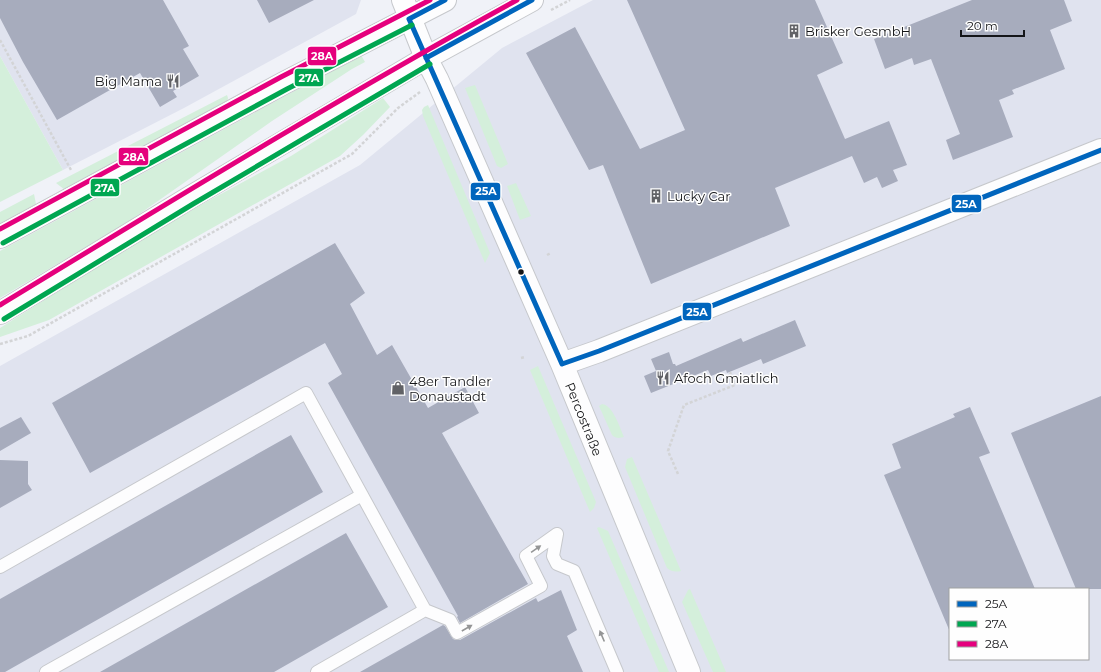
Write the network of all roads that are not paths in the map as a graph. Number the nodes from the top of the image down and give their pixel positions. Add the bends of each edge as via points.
1 (445, 0) edge
2 (532, 0) edge
3 (406, 10) edge
4 (426, 58) junction
5 (1101, 150) edge
6 (0, 237) edge
7 (0, 313) edge
8 (562, 364) junction
9 (362, 495) junction
10 (0, 566) edge
11 (425, 610) junction
12 (46, 672) edge
13 (316, 672) edge
14 (617, 672) edge
15 (689, 672) edge

1 - 3 street
2 - 4 street
3 - 4 street, Percostraße
3 - 6 street via 284,83
4 - 7 street
4 - 8 street, Percostraße
5 - 8 street
8 - 15 street, Percostraße
9 - 10 lane via 306,393
9 - 11 lane
9 - 12 lane
11 - 13 lane
11 - 14 lane via 450,620 457,633 541,586 526,556 557,534 553,556 557,564 574,571

